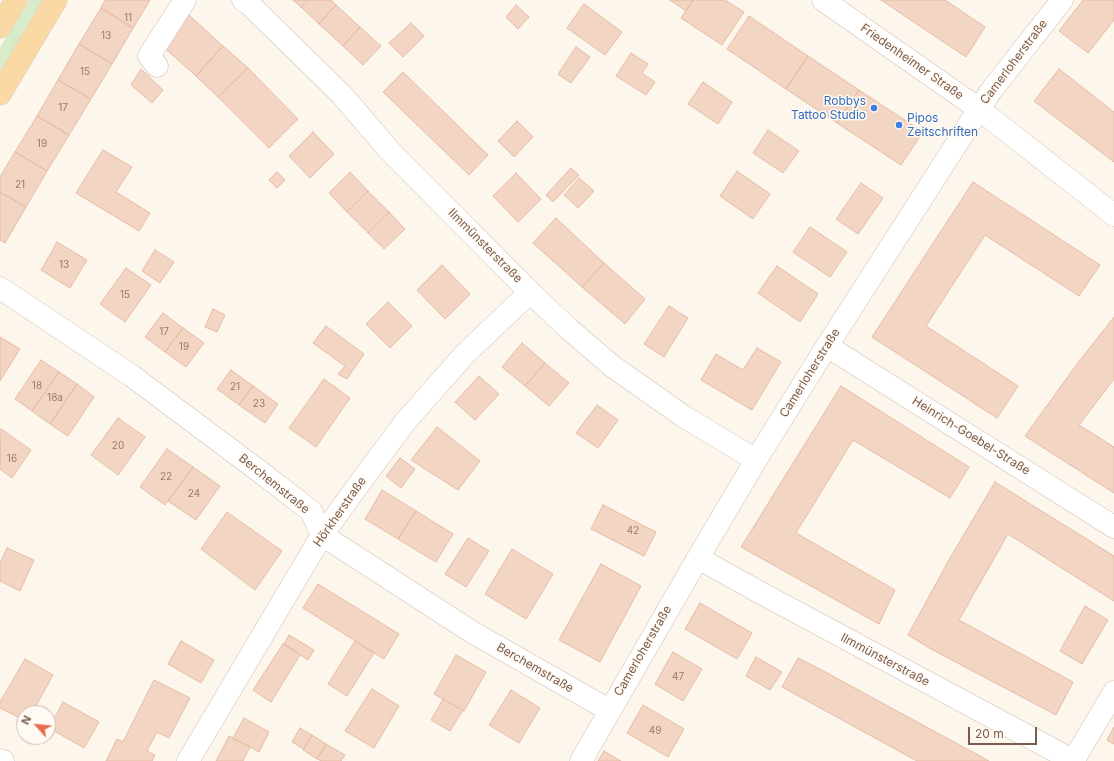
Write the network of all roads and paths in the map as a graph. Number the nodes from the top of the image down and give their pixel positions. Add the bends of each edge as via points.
1 (16, 0) edge
2 (56, 0) edge
3 (185, 0) edge
4 (243, 0) edge
5 (823, 0) edge
6 (1062, 0) edge
7 (0, 27) edge
8 (157, 66) dead end
9 (0, 94) edge
10 (979, 109) junction
11 (1114, 215) edge
12 (0, 288) edge
13 (530, 292) junction
14 (827, 346) junction
15 (756, 460) junction
16 (1114, 527) edge
17 (322, 535) junction
18 (698, 558) junction
19 (1114, 692) edge
20 (609, 710) junction
21 (188, 761) edge
22 (581, 761) edge
23 (1073, 761) edge

1 - 7 main road
2 - 9 main road
3 - 8 street via 148,56
4 - 13 street, Ilmmünsterstraße via 342,95 390,150
5 - 10 street, Friedenheimer Straße
6 - 10 street, Camerloherstraße
10 - 11 street, Friedenheimer Straße
10 - 14 street, Camerloherstraße
12 - 17 street, Berchemstraße via 132,376 259,471 311,511
13 - 15 street, Ilmmünsterstraße via 612,366 683,416
13 - 17 street, Hörkherstraße via 465,354 405,422
14 - 15 street, Camerloherstraße
14 - 16 street, Heinrich-Goebel-Straße
15 - 18 street, Camerloherstraße
17 - 20 street, Berchemstraße via 472,632
17 - 21 street, Hörkherstraße
18 - 20 street, Camerloherstraße
18 - 23 street, Ilmmünsterstraße
19 - 23 street
20 - 22 street, Camerloherstraße

